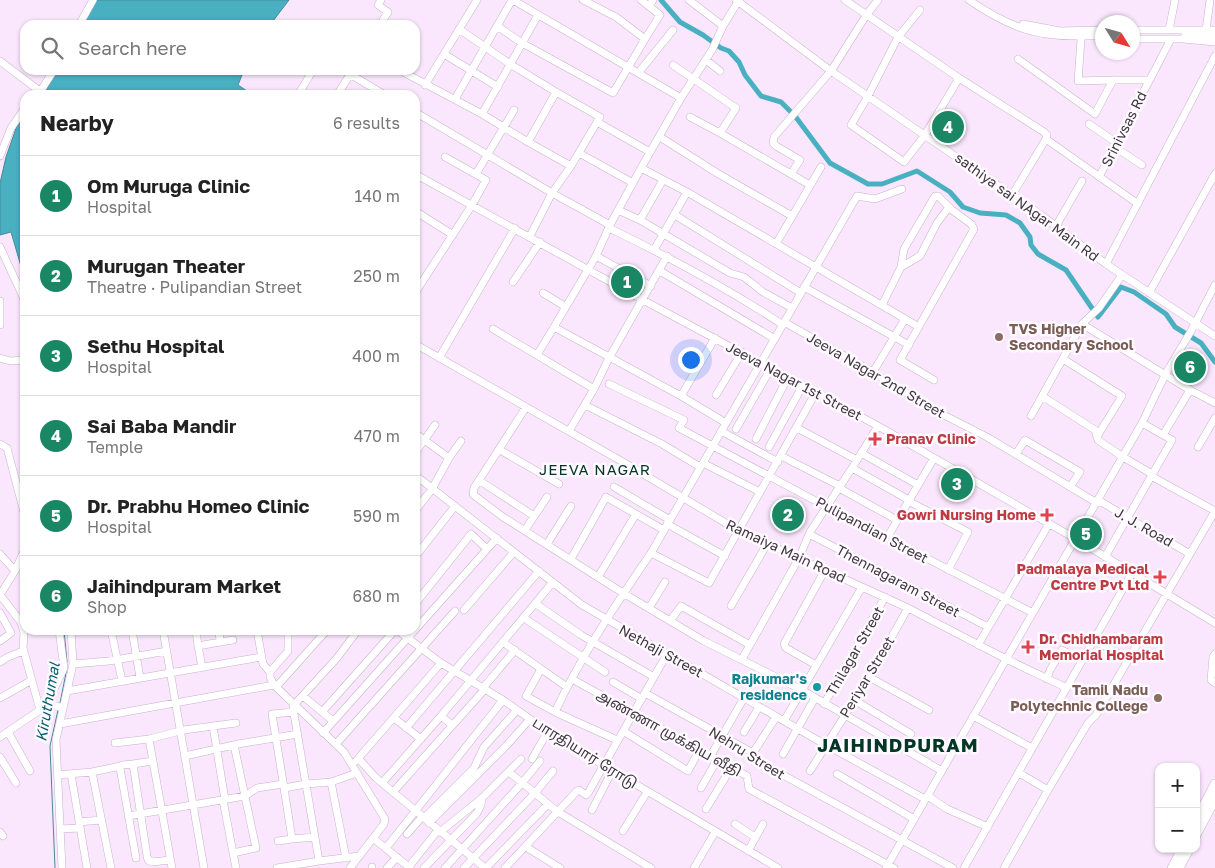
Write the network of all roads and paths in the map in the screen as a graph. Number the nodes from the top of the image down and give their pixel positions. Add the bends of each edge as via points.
1 (93, 0) edge
2 (477, 0) edge
3 (513, 0) edge
4 (583, 0) edge
5 (641, 0) edge
6 (689, 0) edge
7 (738, 0) edge
8 (845, 0) edge
9 (878, 0) edge
10 (969, 0) edge
11 (1176, 0) edge
12 (1210, 0) edge
13 (377, 2) edge
14 (651, 3) edge
15 (920, 10) dead end
16 (867, 14) junction
17 (538, 15) junction
18 (82, 20) edge
19 (383, 20) edge
20 (1007, 22) junction
21 (497, 26) junction
22 (723, 26) junction
23 (459, 29) junction
24 (673, 30) dead end
25 (1095, 30) edge
26 (1140, 30) edge
27 (1170, 30) junction
28 (1206, 30) junction
29 (1215, 30) edge
30 (1215, 35) edge
31 (1140, 36) edge
32 (898, 37) junction
33 (1095, 37) edge
34 (1079, 38) junction
35 (645, 39) junction
36 (1095, 39) edge
37 (1140, 39) edge
38 (1171, 39) junction
39 (1215, 42) edge
40 (522, 43) junction
41 (485, 46) junction
42 (444, 54) junction
43 (1215, 56) edge
44 (1018, 59) dead end
45 (706, 60) junction
46 (0, 61) edge
47 (510, 64) junction
48 (673, 65) dead end
49 (628, 67) junction
50 (471, 71) junction
51 (720, 71) dead end
52 (831, 71) junction
53 (639, 72) junction
54 (51, 75) edge
55 (310, 75) edge
56 (349, 75) edge
57 (355, 75) edge
58 (408, 75) edge
59 (959, 78) junction
60 (694, 79) junction
61 (1113, 80) junction
62 (1149, 80) junction
63 (425, 85) junction
64 (498, 87) junction
65 (36, 90) edge
66 (42, 90) edge
67 (301, 90) edge
68 (340, 90) edge
69 (377, 90) edge
70 (556, 92) junction
71 (868, 96) junction
72 (681, 98) junction
73 (455, 100) junction
74 (514, 110) dead end
75 (482, 114) junction
76 (20, 115) edge
77 (420, 115) edge
78 (690, 117) dead end
79 (597, 122) junction
80 (1088, 124) dead end
81 (504, 128) junction
82 (720, 133) junction
83 (925, 135) junction
84 (660, 137) junction
85 (1046, 139) junction
86 (528, 142) junction
87 (1117, 146) junction
88 (650, 152) junction
89 (579, 153) junction
90 (488, 155) junction
91 (0, 156) edge
92 (445, 156) dead end
93 (1142, 165) dead end
94 (571, 166) junction
95 (821, 167) dead end
96 (641, 168) junction
97 (476, 174) junction
98 (791, 174) junction
99 (1215, 174) edge
100 (420, 177) edge
101 (1099, 177) junction
102 (663, 180) junction
103 (1082, 181) dead end
104 (633, 183) junction
105 (810, 185) junction
106 (902, 189) dead end
107 (687, 192) junction
108 (552, 193) junction
109 (1012, 195) junction
110 (1138, 204) junction
111 (472, 205) junction
112 (949, 206) junction
113 (618, 210) junction
114 (420, 214) edge
115 (675, 215) junction
116 (792, 216) junction
117 (640, 220) junction
118 (609, 226) junction
119 (1056, 226) junction
120 (515, 228) junction
121 (453, 234) junction
122 (663, 234) junction
123 (530, 236) junction
124 (540, 242) junction
125 (776, 244) junction
126 (0, 247) edge
127 (654, 250) junction
128 (596, 256) junction
129 (667, 256) junction
130 (1106, 264) junction
131 (816, 267) junction
132 (901, 267) junction
133 (589, 269) junction
134 (660, 271) junction
135 (1122, 275) junction
136 (513, 282) dead end
137 (420, 285) edge
138 (1215, 285) edge
139 (651, 286) junction
140 (20, 290) edge
141 (803, 290) junction
142 (1149, 293) junction
143 (543, 294) dead end
144 (643, 300) junction
145 (1207, 300) junction
146 (0, 301) edge
147 (882, 305) junction
148 (1215, 305) edge
149 (566, 307) junction
150 (792, 308) junction
151 (904, 319) junction
152 (1196, 322) junction
153 (784, 323) junction
154 (1082, 324) junction
155 (0, 325) edge
156 (554, 327) junction
157 (919, 327) junction
158 (493, 329) dead end
159 (1215, 336) edge
160 (894, 337) junction
161 (715, 338) junction
162 (775, 338) junction
163 (909, 345) junction
164 (420, 347) edge
165 (742, 352) junction
166 (537, 356) junction
167 (0, 358) edge
168 (439, 358) junction
169 (608, 358) junction
170 (1063, 359) junction
171 (20, 360) edge
172 (761, 362) junction
173 (771, 368) junction
174 (872, 372) junction
175 (1165, 374) junction
176 (788, 377) junction
177 (934, 380) dead end
178 (609, 384) dead end
179 (803, 385) junction
180 (594, 389) junction
181 (1190, 390) junction
182 (816, 392) junction
183 (716, 395) dead end
184 (681, 396) junction
185 (1042, 396) junction
186 (1215, 403) edge
187 (585, 405) junction
188 (526, 407) junction
189 (1031, 416) dead end
190 (1215, 418) edge
191 (1142, 423) junction
192 (726, 424) junction
193 (435, 426) dead end
194 (878, 426) junction
195 (796, 428) junction
196 (736, 429) dead end
197 (569, 431) junction
198 (721, 431) junction
199 (1098, 435) junction
200 (1163, 435) junction
201 (420, 437) edge
202 (756, 439) dead end
203 (424, 440) junction
204 (461, 441) dead end
205 (0, 444) edge
206 (713, 445) junction
207 (420, 446) edge
208 (769, 447) dead end
209 (1198, 447) dead end
210 (500, 450) junction
211 (1016, 454) junction
212 (859, 457) junction
213 (1123, 457) junction
214 (449, 458) junction
215 (934, 458) junction
216 (780, 459) junction
217 (701, 465) junction
218 (852, 468) junction
219 (1152, 475) junction
220 (770, 476) junction
221 (420, 479) edge
222 (480, 481) junction
223 (559, 484) dead end
224 (918, 485) junction
225 (614, 487) dead end
226 (840, 487) junction
227 (1070, 487) junction
228 (432, 489) junction
229 (760, 492) junction
230 (547, 496) dead end
231 (683, 496) junction
232 (20, 497) edge
233 (909, 501) junction
234 (1097, 502) junction
235 (420, 505) edge
236 (455, 506) junction
237 (571, 506) dead end
238 (827, 507) junction
239 (1215, 511) edge
240 (636, 514) junction
241 (534, 516) junction
242 (1127, 517) junction
243 (897, 520) junction
244 (1049, 524) junction
245 (1212, 524) edge
246 (667, 525) junction
247 (525, 530) junction
248 (739, 531) junction
249 (809, 534) junction
250 (496, 538) junction
251 (887, 538) junction
252 (1076, 539) junction
253 (547, 544) junction
254 (767, 544) junction
255 (487, 549) junction
256 (420, 551) edge
257 (514, 552) junction
258 (650, 553) junction
259 (0, 554) edge
260 (1190, 554) junction
261 (725, 556) junction
262 (1106, 557) junction
263 (799, 558) junction
264 (571, 559) junction
265 (20, 560) edge
266 (826, 570) junction
267 (948, 570) junction
268 (15, 571) junction
269 (539, 571) junction
270 (1132, 573) junction
271 (598, 577) junction
272 (553, 582) junction
273 (665, 582) dead end
274 (862, 587) junction
275 (623, 593) junction
276 (1168, 594) junction
277 (0, 595) edge
278 (885, 597) junction
279 (420, 598) edge
280 (1004, 599) junction
281 (536, 604) junction
282 (732, 606) dead end
283 (649, 608) junction
284 (908, 608) junction
285 (464, 610) dead end
286 (455, 611) dead end
287 (0, 613) edge
288 (1033, 613) junction
289 (524, 618) junction
290 (607, 620) junction
291 (670, 621) junction
292 (20, 622) edge
293 (1215, 623) edge
294 (420, 624) edge
295 (988, 627) junction
296 (24, 635) edge
297 (60, 635) edge
298 (71, 635) edge
299 (112, 635) edge
300 (133, 635) edge
301 (164, 635) edge
302 (169, 635) edge
303 (197, 635) edge
304 (219, 635) edge
305 (258, 635) edge
306 (290, 635) edge
307 (322, 635) edge
308 (354, 635) edge
309 (391, 635) edge
310 (404, 635) edge
311 (411, 635) edge
312 (408, 638) junction
313 (233, 640) dead end
314 (1094, 640) junction
315 (0, 641) edge
316 (220, 642) junction
317 (593, 642) junction
318 (504, 643) junction
319 (978, 644) junction
320 (750, 645) junction
321 (198, 646) junction
322 (421, 648) junction
323 (515, 650) junction
324 (24, 651) junction
325 (167, 651) junction
326 (668, 654) junction
327 (1215, 654) edge
328 (137, 656) junction
329 (261, 657) junction
330 (584, 658) junction
331 (117, 659) junction
332 (742, 659) junction
333 (1006, 659) junction
334 (1128, 659) junction
335 (1082, 661) junction
336 (0, 662) edge
337 (440, 663) junction
338 (73, 664) junction
339 (816, 665) junction
340 (202, 667) junction
341 (541, 669) junction
342 (454, 671) junction
343 (173, 672) junction
344 (270, 672) junction
345 (605, 672) dead end
346 (654, 677) junction
347 (869, 677) junction
348 (140, 678) junction
349 (572, 679) junction
350 (1047, 679) junction
351 (32, 680) junction
352 (122, 681) junction
353 (472, 681) junction
354 (613, 682) dead end
355 (1215, 683) edge
356 (277, 684) junction
357 (567, 687) junction
358 (484, 688) junction
359 (1067, 688) junction
360 (802, 690) junction
361 (67, 691) junction
362 (643, 696) junction
363 (0, 698) edge
364 (744, 698) junction
365 (815, 698) junction
366 (503, 700) junction
367 (854, 700) junction
368 (178, 702) junction
369 (297, 703) junction
370 (824, 704) junction
371 (50, 706) junction
372 (759, 707) junction
373 (62, 708) junction
374 (40, 710) junction
375 (517, 710) junction
376 (929, 710) dead end
377 (322, 712) junction
378 (555, 712) junction
379 (634, 713) junction
380 (441, 716) junction
381 (844, 716) junction
382 (973, 716) junction
383 (776, 717) junction
384 (394, 718) junction
385 (530, 720) junction
386 (333, 721) junction
387 (784, 721) junction
388 (60, 724) junction
389 (236, 724) dead end
390 (452, 725) junction
391 (213, 726) junction
392 (406, 728) junction
393 (798, 729) junction
394 (326, 730) junction
395 (182, 731) junction
396 (548, 731) junction
397 (623, 731) junction
398 (8, 732) junction
399 (744, 732) dead end
400 (298, 734) junction
401 (911, 734) dead end
402 (722, 736) junction
403 (0, 737) edge
404 (276, 738) junction
405 (149, 739) junction
406 (421, 739) junction
407 (617, 740) junction
408 (337, 742) junction
409 (115, 743) dead end
410 (234, 745) junction
411 (826, 745) junction
412 (1032, 748) junction
413 (216, 749) junction
414 (700, 749) junction
415 (753, 753) junction
416 (783, 754) dead end
417 (187, 755) junction
418 (711, 755) junction
419 (0, 757) edge
420 (521, 759) dead end
421 (532, 759) dead end
422 (718, 760) junction
423 (153, 761) junction
424 (540, 761) dead end
425 (355, 762) junction
426 (133, 764) junction
427 (603, 765) junction
428 (121, 766) junction
429 (731, 768) junction
430 (30, 771) dead end
431 (553, 771) dead end
432 (612, 771) junction
433 (810, 771) dead end
434 (942, 771) junction
435 (92, 772) junction
436 (509, 772) junction
437 (357, 773) junction
438 (1019, 773) junction
439 (71, 774) junction
440 (837, 774) dead end
441 (57, 775) junction
442 (331, 782) junction
443 (16, 783) dead end
444 (382, 783) junction
445 (522, 783) junction
446 (306, 784) junction
447 (1215, 784) edge
448 (284, 786) junction
449 (701, 788) dead end
450 (1048, 790) junction
451 (393, 792) junction
452 (647, 792) junction
453 (535, 793) junction
454 (245, 796) junction
455 (482, 798) junction
456 (926, 798) junction
457 (1215, 799) edge
458 (224, 800) junction
459 (548, 804) junction
460 (196, 805) junction
461 (706, 809) dead end
462 (592, 810) dead end
463 (162, 811) junction
464 (415, 811) junction
465 (558, 812) junction
466 (1200, 812) edge
467 (140, 814) junction
468 (128, 816) junction
469 (425, 819) junction
470 (914, 819) junction
471 (101, 820) junction
472 (735, 824) dead end
473 (763, 824) dead end
474 (80, 825) junction
475 (988, 827) junction
476 (1200, 828) edge
477 (60, 829) junction
478 (439, 831) junction
479 (623, 831) dead end
480 (715, 832) junction
481 (407, 834) dead end
482 (315, 837) junction
483 (755, 837) junction
484 (292, 839) junction
485 (375, 839) junction
486 (450, 840) junction
487 (278, 841) dead end
488 (902, 841) junction
489 (526, 847) junction
490 (386, 848) junction
491 (462, 850) junction
492 (748, 851) junction
493 (233, 853) junction
494 (1180, 853) edge
495 (1187, 853) edge
496 (359, 856) junction
497 (397, 857) junction
498 (136, 858) dead end
499 (346, 858) junction
500 (473, 859) junction
501 (170, 860) junction
502 (319, 861) junction
503 (889, 867) edge
504 (62, 868) edge
505 (87, 868) edge
506 (111, 868) edge
507 (172, 868) edge
508 (204, 868) edge
509 (208, 868) edge
510 (236, 868) edge
511 (277, 868) edge
512 (350, 868) edge
513 (387, 868) edge
514 (409, 868) edge
515 (424, 868) edge
516 (445, 868) edge
517 (464, 868) edge
518 (486, 868) edge
519 (505, 868) edge
520 (560, 868) edge
521 (650, 868) edge
522 (694, 868) edge
523 (778, 868) edge
524 (952, 868) edge
525 (964, 868) edge
526 (1004, 868) edge
527 (1172, 868) edge
528 (1179, 868) edge

1 - 18 street
2 - 23 street
3 - 17 street
3 - 21 street
4 - 35 street via 616,17
5 - 14 street
6 - 22 street
7 - 22 street
7 - 52 street, sathiya sai NAgar Main Rd
8 - 16 street
9 - 16 street
10 - 20 street
11 - 27 street
12 - 28 street
13 - 19 street via 388,12
14 - 35 street via 660,15
15 - 32 street
16 - 32 street
16 - 52 street
17 - 40 street
17 - 49 street
20 - 25 street via 1060,31
20 - 34 street via 1014,28 1040,37
21 - 40 street
21 - 41 street
22 - 45 street
23 - 41 street
23 - 42 street
24 - 53 street
26 - 27 street
27 - 28 street
28 - 29 street
30 - 31 street
32 - 59 street
32 - 71 street
33 - 34 street
34 - 36 street
34 - 61 street via 1078,81
35 - 49 street
37 - 38 street
38 - 39 street
38 - 62 street, Srinivsas Rd
40 - 47 street
40 - 49 street via 613,93
41 - 47 street
41 - 50 street
42 - 50 street
42 - 63 street
43 - 110 street
44 - 61 street via 1095,114
45 - 51 street
45 - 60 street
46 - 65 street
47 - 64 street
47 - 70 street
48 - 60 street
49 - 53 street
50 - 64 street
50 - 73 street
52 - 71 street, sathiya sai NAgar Main Rd
52 - 98 street via 774,137 776,146 800,160
53 - 72 street
54 - 66 street
55 - 67 street
56 - 68 street
57 - 69 street
58 - 63 street
59 - 83 street
59 - 85 street via 1044,132
60 - 72 street
60 - 82 street via 736,108
61 - 62 street
62 - 87 street, Srinivsas Rd
63 - 73 street
64 - 75 street
70 - 79 street via 600,117
70 - 86 street
71 - 83 street, sathiya sai NAgar Main Rd
71 - 83 street via 851,124 904,162
72 - 84 street
73 - 75 street
74 - 81 street
75 - 81 street
76 - 91 street
77 - 90 street, Jeeva Nagar 2nd Street
78 - 82 street
79 - 88 street
79 - 89 street
80 - 87 street
81 - 86 street
81 - 90 street
82 - 98 street
83 - 109 street, sathiya sai NAgar Main Rd
84 - 88 street
84 - 116 street
85 - 101 street
85 - 109 street
86 - 94 street
87 - 93 street
87 - 101 street, Srinivsas Rd
88 - 96 street
89 - 94 street
89 - 104 street
90 - 97 street
90 - 108 street, Jeeva Nagar 2nd Street
92 - 97 street
94 - 108 street
95 - 105 street
96 - 102 street
96 - 104 street
97 - 111 street via 486,180
98 - 105 street
99 - 142 street
100 - 111 street, Jeeva Nagar 1st Street
101 - 110 street, Srinivsas Rd
102 - 107 street
102 - 117 street
103 - 119 street
104 - 113 street
105 - 116 street
106 - 131 street via 875,199 857,196
107 - 115 street
107 - 125 street
108 - 118 street, Jeeva Nagar 2nd Street
108 - 123 street
109 - 119 street, sathiya sai NAgar Main Rd
110 - 130 street
111 - 120 street, Jeeva Nagar 1st Street
111 - 121 street
112 - 132 street via 920,256
112 - 132 street via 934,196 904,249
112 - 157 street via 974,229
113 - 117 street
113 - 118 street
114 - 121 street
115 - 122 street
115 - 141 street
116 - 125 street
117 - 122 street
118 - 127 street, Jeeva Nagar 2nd Street
118 - 128 street
119 - 130 street, sathiya sai NAgar Main Rd
120 - 123 street, Jeeva Nagar 1st Street
120 - 168 street
121 - 137 street
122 - 127 street
122 - 150 street via 730,273 744,277
123 - 124 street, Jeeva Nagar 1st Street
124 - 133 street, Jeeva Nagar 1st Street
124 - 136 street
125 - 131 street
126 - 140 street
127 - 129 street, Jeeva Nagar 2nd Street
128 - 133 street
128 - 139 street
129 - 134 street
129 - 153 street, Jeeva Nagar 2nd Street
130 - 135 street, sathiya sai NAgar Main Rd
131 - 141 street
131 - 147 street
132 - 147 street
133 - 144 street, Jeeva Nagar 1st Street
133 - 149 street
134 - 139 street
134 - 162 street
135 - 142 street, sathiya sai NAgar Main Rd
135 - 154 street via 1099,308
138 - 145 street
139 - 144 street
141 - 150 street
141 - 160 street
142 - 152 street, sathiya sai NAgar Main Rd
143 - 149 street
144 - 161 street, Jeeva Nagar 1st Street
144 - 169 street
145 - 148 street
145 - 152 street
146 - 155 street
147 - 151 street
149 - 156 street
150 - 153 street
151 - 157 street
151 - 160 street
152 - 159 street, sathiya sai NAgar Main Rd
152 - 175 street
153 - 162 street
153 - 174 street, Jeeva Nagar 2nd Street
154 - 170 street
154 - 175 street
156 - 166 street
156 - 169 street
157 - 163 street
158 - 166 street
160 - 163 street
160 - 174 street
161 - 165 street, Jeeva Nagar 1st Street
161 - 184 street
162 - 172 street
163 - 177 street via 900,360
164 - 168 street, Ramaiya Main Road
165 - 172 street, Jeeva Nagar 1st Street
165 - 183 street
166 - 180 street
167 - 171 street
168 - 188 street, Ramaiya Main Road
169 - 180 street
169 - 184 street
170 - 185 street
170 - 199 street via 1122,396
172 - 173 street, Jeeva Nagar 1st Street
172 - 192 street
173 - 176 street, Jeeva Nagar 1st Street
173 - 196 street
174 - 211 street, Jeeva Nagar 2nd Street via 928,407
175 - 181 street
175 - 191 street
176 - 179 street, Jeeva Nagar 1st Street
176 - 202 street
178 - 206 street, Pulipandian Street via 684,420 679,428
179 - 182 street, Jeeva Nagar 1st Street
179 - 208 street
180 - 187 street
181 - 186 street
181 - 200 street
182 - 194 street, Jeeva Nagar 1st Street
182 - 195 street
184 - 192 street
185 - 189 street
185 - 199 street
187 - 197 street
187 - 217 street
188 - 197 street, Ramaiya Main Road
188 - 210 street
190 - 209 street
191 - 200 street
191 - 213 street
192 - 198 street
193 - 203 street
194 - 212 street
194 - 215 street, Jeeva Nagar 1st Street
195 - 212 street
195 - 216 street
197 - 231 street, Ramaiya Main Road
198 - 206 street
198 - 216 street
199 - 213 street via 1098,440
200 - 219 street via 1172,440
201 - 203 street
203 - 207 street
203 - 214 street
204 - 214 street
205 - 232 street via 7,448
206 - 217 street
206 - 220 street, Pulipandian Street
210 - 222 street
210 - 223 street
211 - 227 street, Jeeva Nagar 2nd Street
211 - 227 street via 1025,440 1080,472
212 - 218 street
212 - 224 street
213 - 219 street
213 - 234 street
214 - 228 street
215 - 224 street
215 - 244 street, Jeeva Nagar 1st Street
216 - 220 street
216 - 226 street
217 - 229 street
217 - 231 street
218 - 226 street
218 - 233 street
219 - 239 street
219 - 242 street
220 - 229 street
220 - 238 street, Pulipandian Street
221 - 228 street, Nethaji Street
222 - 241 street
222 - 247 street via 473,491 475,496
224 - 233 street
225 - 246 street
226 - 238 street
226 - 243 street
227 - 234 street, Jeeva Nagar 2nd Street
228 - 235 street
228 - 236 street, Nethaji Street
229 - 248 street
230 - 241 street
231 - 246 street
231 - 248 street, Ramaiya Main Road
233 - 243 street
233 - 267 street via 968,532
234 - 242 street, J. J. Road
234 - 252 street
236 - 250 street, Nethaji Street
236 - 256 street
237 - 253 street
238 - 249 street
238 - 251 street, Pulipandian Street
239 - 245 street
240 - 246 street
240 - 264 street via 606,497
240 - 271 street
241 - 247 street
242 - 260 street, J. J. Road
242 - 262 street
243 - 251 street
244 - 252 street, Jeeva Nagar 1st Street
244 - 280 street
245 - 260 street
246 - 258 street
246 - 261 street
247 - 253 street
248 - 254 street, Ramaiya Main Road
248 - 261 street
249 - 263 street
249 - 295 street, Thennagaram Street
250 - 255 street
250 - 257 street, Nethaji Street
251 - 267 street, Pulipandian Street
252 - 262 street, Jeeva Nagar 1st Street
252 - 288 street
253 - 264 street
254 - 263 street, Ramaiya Main Road
254 - 282 street
255 - 279 street via 471,534
255 - 294 street
257 - 269 street, Nethaji Street
257 - 285 street
258 - 261 street via 709,583
258 - 275 street
259 - 268 street
260 - 276 street
262 - 270 street, Jeeva Nagar 1st Street
263 - 266 street, Ramaiya Main Road
263 - 320 street
264 - 271 street
265 - 268 street
266 - 274 street, Ramaiya Main Road
266 - 339 street via 784,644
267 - 280 street, Pulipandian Street
268 - 277 street
269 - 272 street, Nethaji Street
269 - 342 street
270 - 276 street, Jeeva Nagar 1st Street
270 - 314 street
271 - 275 street
272 - 281 street
272 - 290 street, Nethaji Street
273 - 283 street
274 - 278 street, Ramaiya Main Road
274 - 339 street
275 - 283 street
275 - 290 street
276 - 293 street, Jeeva Nagar 1st Street
276 - 334 street
277 - 292 street
278 - 284 street, Ramaiya Main Road
278 - 370 street, Thilagar Street
280 - 288 street, Pulipandian Street
280 - 295 street
281 - 289 street
281 - 317 street
283 - 291 street
284 - 319 street, Ramaiya Main Road
284 - 347 street, Periyar Street
286 - 322 street
287 - 315 street via 11,633
288 - 333 street
289 - 318 street
289 - 330 street
290 - 317 street
290 - 326 street, Nethaji Street
291 - 320 street via 681,606
291 - 332 street
295 - 319 street
296 - 324 street
297 - 371 street via 64,668
298 - 338 street
299 - 331 street
300 - 328 street
301 - 325 street
302 - 343 street
303 - 321 street
304 - 316 street
305 - 329 street
306 - 344 street via 288,651
307 - 356 street
308 - 369 street
309 - 377 street
310 - 312 street, பாரதியார் ரோடு
311 - 312 street
312 - 322 street, பாரதியார் ரோடு
312 - 386 street
313 - 316 street
314 - 334 street
314 - 335 street
316 - 321 street
317 - 330 street
317 - 346 street
318 - 323 street
318 - 353 street
319 - 333 street, Ramaiya Main Road
320 - 332 street
321 - 340 street
322 - 337 street, பாரதியார் ரோடு
322 - 408 street
323 - 341 street
323 - 358 street
324 - 336 street
324 - 351 street
325 - 328 street
325 - 343 street
326 - 346 street
326 - 364 street, Nethaji Street
327 - 355 street via 1211,680
328 - 331 street
328 - 348 street
329 - 340 street
329 - 344 street via 264,667
330 - 345 street
330 - 349 street
331 - 338 street
331 - 352 street
332 - 360 street
333 - 350 street, Ramaiya Main Road
333 - 382 street
334 - 450 street
335 - 350 street via 1062,650
335 - 359 street
337 - 342 street, பாரதியார் ரோடு
337 - 384 street
338 - 361 street
339 - 360 street
340 - 343 street
341 - 357 street
341 - 378 street via 526,696
342 - 353 street, பாரதியார் ரோடு
342 - 392 street
343 - 348 street
343 - 368 street
344 - 356 street
346 - 362 street
347 - 367 street, Periyar Street
347 - 376 street
348 - 352 street
349 - 357 street
349 - 379 street, அண்ணா முக்கிய வீதி
350 - 359 street, Ramaiya Main Road
351 - 363 street
351 - 374 street
352 - 361 street
353 - 358 street, பாரதியார் ரோடு
353 - 380 street
354 - 362 street, Nehru Street
356 - 368 street
356 - 369 street
357 - 378 street
358 - 366 street, பாரதியார் ரோடு
358 - 390 street
359 - 412 street
360 - 365 street
360 - 387 street
361 - 373 street
362 - 379 street
362 - 402 street, Nehru Street
364 - 372 street, Nethaji Street
364 - 402 street
365 - 370 street
365 - 393 street
366 - 375 street, பாரதியார் ரோடு
366 - 464 street
367 - 381 street, Periyar Street
367 - 401 street
368 - 388 street
368 - 395 street
369 - 377 street
369 - 394 street
369 - 400 street
369 - 404 street via 272,714
370 - 381 street
371 - 373 street
371 - 374 street
372 - 383 street, Nethaji Street
372 - 399 street
373 - 388 street
374 - 398 street
375 - 385 street, பாரதியார் ரோடு
375 - 469 street via 484,748 474,768
377 - 386 street
378 - 407 street
379 - 397 street
379 - 414 street, அண்ணா முக்கிய வீதி
380 - 390 street
380 - 406 street
381 - 411 street, Periyar Street
381 - 434 street
382 - 412 street
382 - 434 street
383 - 387 street, Nethaji Street
383 - 415 street
384 - 392 street
384 - 425 street
385 - 396 street, பாரதியார் ரோடு
385 - 469 street
386 - 394 street
387 - 393 street, Nethaji Street
388 - 441 street via 56,740
389 - 391 street
390 - 451 street
391 - 395 street
391 - 413 street
392 - 406 street
393 - 411 street, Nethaji Street
393 - 416 street
394 - 408 street
395 - 405 street
395 - 417 street
396 - 421 street
396 - 427 street, பாரதியார் ரோடு
397 - 407 street
397 - 414 street via 688,770
398 - 403 street
398 - 430 street
400 - 404 street
400 - 446 street
402 - 415 street, Nehru Street
402 - 418 street
404 - 410 street
404 - 448 street
405 - 409 street
405 - 423 street
406 - 444 street
407 - 427 street
408 - 425 street
410 - 413 street
410 - 454 street
411 - 433 street, Periyar Street
411 - 456 street, Nethaji Street
412 - 438 street
413 - 417 street
413 - 458 street
414 - 418 street, அண்ணா முக்கிய வீதி
415 - 488 street, Nehru Street via 752,758
417 - 460 street
418 - 422 street, அண்ணா முக்கிய வீதி
419 - 443 street
420 - 436 street
422 - 429 street, அண்ணா முக்கிய வீதி
422 - 449 street
423 - 426 street
423 - 463 street
424 - 445 street
425 - 437 street
425 - 444 street
426 - 428 street
426 - 467 street
427 - 432 street, பாரதியார் ரோடு
427 - 465 street via 587,794 578,790
428 - 435 street
428 - 468 street
429 - 461 street
429 - 503 street, அண்ணா முக்கிய வீதி via 746,776 749,789
431 - 453 street
432 - 452 street, பாரதியார் ரோடு
432 - 462 street
434 - 456 street
435 - 439 street
435 - 471 street
436 - 445 street
436 - 455 street
437 - 442 street
437 - 485 street via 385,819
438 - 450 street
438 - 475 street
439 - 441 street
439 - 474 street
440 - 470 street
441 - 477 street
442 - 446 street
442 - 499 street
444 - 451 street
445 - 453 street
445 - 491 street
446 - 448 street
446 - 482 street
447 - 466 main road
448 - 454 street via 257,788
448 - 484 street
450 - 526 street
451 - 464 street
452 - 479 street
452 - 480 street, பாரதியார் ரோடு
453 - 459 street
453 - 500 street
454 - 458 street
454 - 493 street via 256,848
455 - 478 street
455 - 486 street via 477,813
456 - 470 street
456 - 475 street, Nethaji Street
457 - 476 main road
458 - 460 street
458 - 493 street
459 - 465 street
459 - 518 street
460 - 463 street
460 - 508 street
460 - 509 street
463 - 467 street
463 - 501 street
464 - 469 street
464 - 490 street
465 - 489 street
465 - 521 street
467 - 468 street
467 - 501 street via 148,860
468 - 498 street
469 - 478 street
469 - 481 street
470 - 488 street
471 - 474 street
471 - 506 street
472 - 483 street
473 - 483 street
474 - 477 street
474 - 505 street
475 - 525 street
477 - 504 street
478 - 486 street
478 - 514 street
480 - 492 street, பாரதியார் ரோடு
480 - 522 street
482 - 484 street
482 - 502 street
483 - 492 street
484 - 487 street
485 - 490 street
485 - 496 street
486 - 491 street
486 - 515 street
488 - 503 street
488 - 524 street
489 - 519 street
489 - 520 street
490 - 497 street
491 - 500 street
491 - 516 street
492 - 523 street, பாரதியார் ரோடு
493 - 510 street
494 - 527 main road
495 - 528 main road
496 - 499 street
496 - 512 street
497 - 513 street
497 - 514 street
499 - 502 street
500 - 517 street
500 - 518 street
501 - 507 street
502 - 511 street

